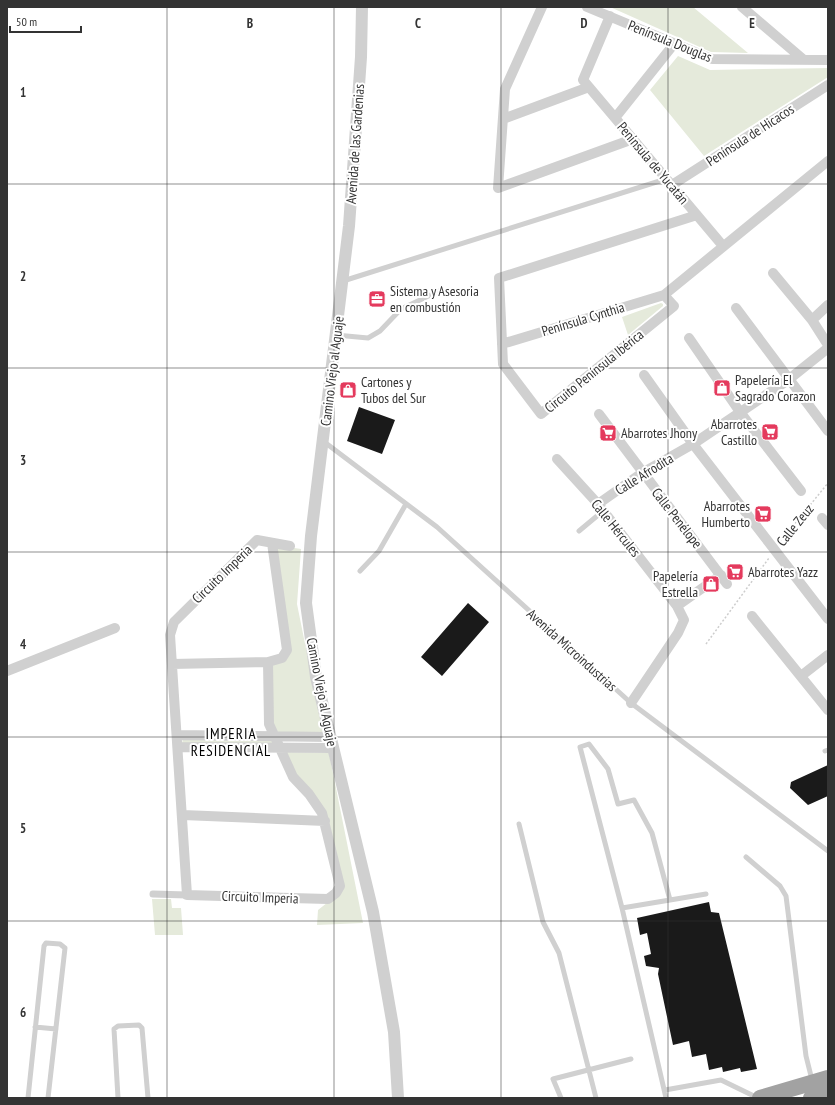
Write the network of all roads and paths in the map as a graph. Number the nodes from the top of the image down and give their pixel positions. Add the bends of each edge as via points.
1 (362, 7) edge
2 (542, 7) edge
3 (587, 7) edge
4 (742, 7) edge
5 (610, 16) junction
6 (674, 44) junction
7 (804, 60) junction
8 (828, 60) edge
9 (586, 83) junction
10 (828, 85) edge
11 (615, 118) junction
12 (503, 119) junction
13 (633, 139) junction
14 (828, 161) edge
15 (669, 182) junction
16 (697, 215) junction
17 (723, 246) junction
18 (773, 273) dead end
19 (343, 281) junction
20 (438, 291) dead end
21 (664, 295) junction
22 (828, 305) edge
23 (736, 308) dead end
24 (812, 320) junction
25 (336, 335) junction
26 (689, 338) dead end
27 (502, 344) junction
28 (828, 345) edge
29 (828, 348) edge
30 (644, 375) dead end
31 (788, 380) junction
32 (740, 412) junction
33 (598, 414) dead end
34 (828, 430) edge
35 (323, 441) junction
36 (693, 444) junction
37 (557, 459) dead end
38 (642, 472) junction
39 (828, 483) edge
40 (801, 491) dead end
41 (406, 504) junction
42 (600, 508) junction
43 (580, 531) dead end
44 (272, 542) junction
45 (290, 546) dead end
46 (775, 552) junction
47 (360, 572) dead end
48 (721, 575) junction
49 (727, 584) dead end
50 (677, 606) junction
51 (752, 616) dead end
52 (828, 619) edge
53 (115, 628) dead end
54 (706, 644) dead end
55 (828, 655) edge
56 (268, 662) junction
57 (172, 664) junction
58 (7, 671) edge
59 (801, 676) junction
60 (631, 703) junction
61 (828, 710) edge
62 (177, 735) junction
63 (274, 736) junction
64 (331, 743) junction
65 (178, 748) junction
66 (281, 749) junction
67 (183, 815) junction
68 (325, 821) junction
69 (519, 824) dead end
70 (828, 851) edge
71 (746, 857) dead end
72 (152, 894) dead end
73 (706, 894) dead end
74 (187, 895) junction
75 (670, 900) junction
76 (622, 908) junction
77 (34, 1027) junction
78 (56, 1029) junction
79 (631, 1059) dead end
80 (589, 1071) junction
81 (817, 1086) edge
82 (665, 1090) junction
83 (828, 1093) edge
84 (28, 1098) edge
85 (48, 1098) edge
86 (118, 1098) edge
87 (148, 1098) edge
88 (398, 1098) edge
89 (561, 1098) edge
90 (596, 1098) edge
91 (666, 1098) edge
92 (759, 1098) edge

1 - 19 street, Avenida de las Gardenias via 360,73
2 - 12 street via 505,89
3 - 5 street, Península Douglas
4 - 7 street
5 - 6 street, Península Douglas
5 - 9 street
6 - 7 street, Península Douglas via 712,59
6 - 11 street
7 - 8 street, Península Douglas
9 - 11 street, Península de Yucatán
9 - 12 street
10 - 15 street, Península de Hicacos
11 - 13 street, Península de Yucatán
12 - 13 street via 498,188
13 - 15 street, Península de Yucatán
14 - 17 street
15 - 16 street, Península de Yucatán
15 - 19 lane
16 - 17 street, Península de Yucatán
16 - 27 street, Circuito Península Ibérica via 499,278
17 - 21 street
18 - 24 street
19 - 25 street, Camino Viejo al Aguaje
20 - 25 lane via 401,309 380,331 368,338
21 - 27 street, Península Cynthia
21 - 27 street, Circuito Península Ibérica via 674,306 541,414 503,364
22 - 24 street
23 - 31 street
24 - 28 street
25 - 35 street, Camino Viejo al Aguaje
26 - 32 street
29 - 31 street, Calle Afrodita
30 - 36 street
31 - 32 street, Calle Afrodita
31 - 34 street
32 - 36 street, Calle Afrodita
32 - 40 street
33 - 38 street, Calle Penélope
35 - 41 lane, Avenida Microindustrias
35 - 64 street, Camino Viejo al Aguaje via 311,536 306,603 316,677
36 - 38 street, Calle Afrodita
36 - 46 street
37 - 42 street, Calle Hércules
38 - 42 street, Calle Afrodita
38 - 48 street, Calle Penélope
39 - 46 path, Calle Zeuz
41 - 47 lane via 379,551
41 - 60 lane, Avenida Microindustrias via 437,527
42 - 43 lane
42 - 50 street, Calle Hércules
44 - 45 street, Circuito Imperia
44 - 56 street, Circuito Imperia via 287,650 282,658
44 - 57 street, Circuito Imperia via 257,540 174,622 170,635
46 - 52 street
46 - 54 path, Calle Zeuz
48 - 49 street, Calle Penélope
48 - 50 street
50 - 60 street, Calle Hércules via 684,620 678,633
51 - 59 street
53 - 58 street
55 - 59 street
56 - 57 street, Circuito Imperia
56 - 63 street, Circuito Imperia via 269,724
57 - 62 street, Circuito Imperia
59 - 61 street
60 - 70 lane, Avenida Microindustrias
62 - 63 street
62 - 65 street, Circuito Imperia
63 - 64 street via 317,737
63 - 66 street, Circuito Imperia
64 - 66 street via 318,748
64 - 88 street, Camino Viejo al Aguaje via 373,912 394,1032
65 - 66 street
65 - 67 street, Circuito Imperia
66 - 68 street, Circuito Imperia via 293,777 316,803
67 - 68 street
67 - 74 street, Circuito Imperia
68 - 74 street, Circuito Imperia via 340,886 336,894 328,899
69 - 80 lane via 543,922 559,953
71 - 81 lane via 780,886 786,896 806,1056
72 - 74 street
73 - 75 lane
75 - 76 lane
75 - 76 lane via 652,833 634,800 618,804 608,769 589,744 580,747
76 - 82 lane
77 - 78 lane
77 - 78 lane via 44,946 46,943 60,944 65,948
77 - 84 lane
78 - 85 lane
79 - 80 lane
80 - 89 lane via 552,1079
80 - 90 lane
81 - 83 highway
81 - 92 highway
82 - 91 lane
82 - 92 lane via 721,1080
86 - 87 lane via 114,1029 118,1026 139,1025 142,1028

